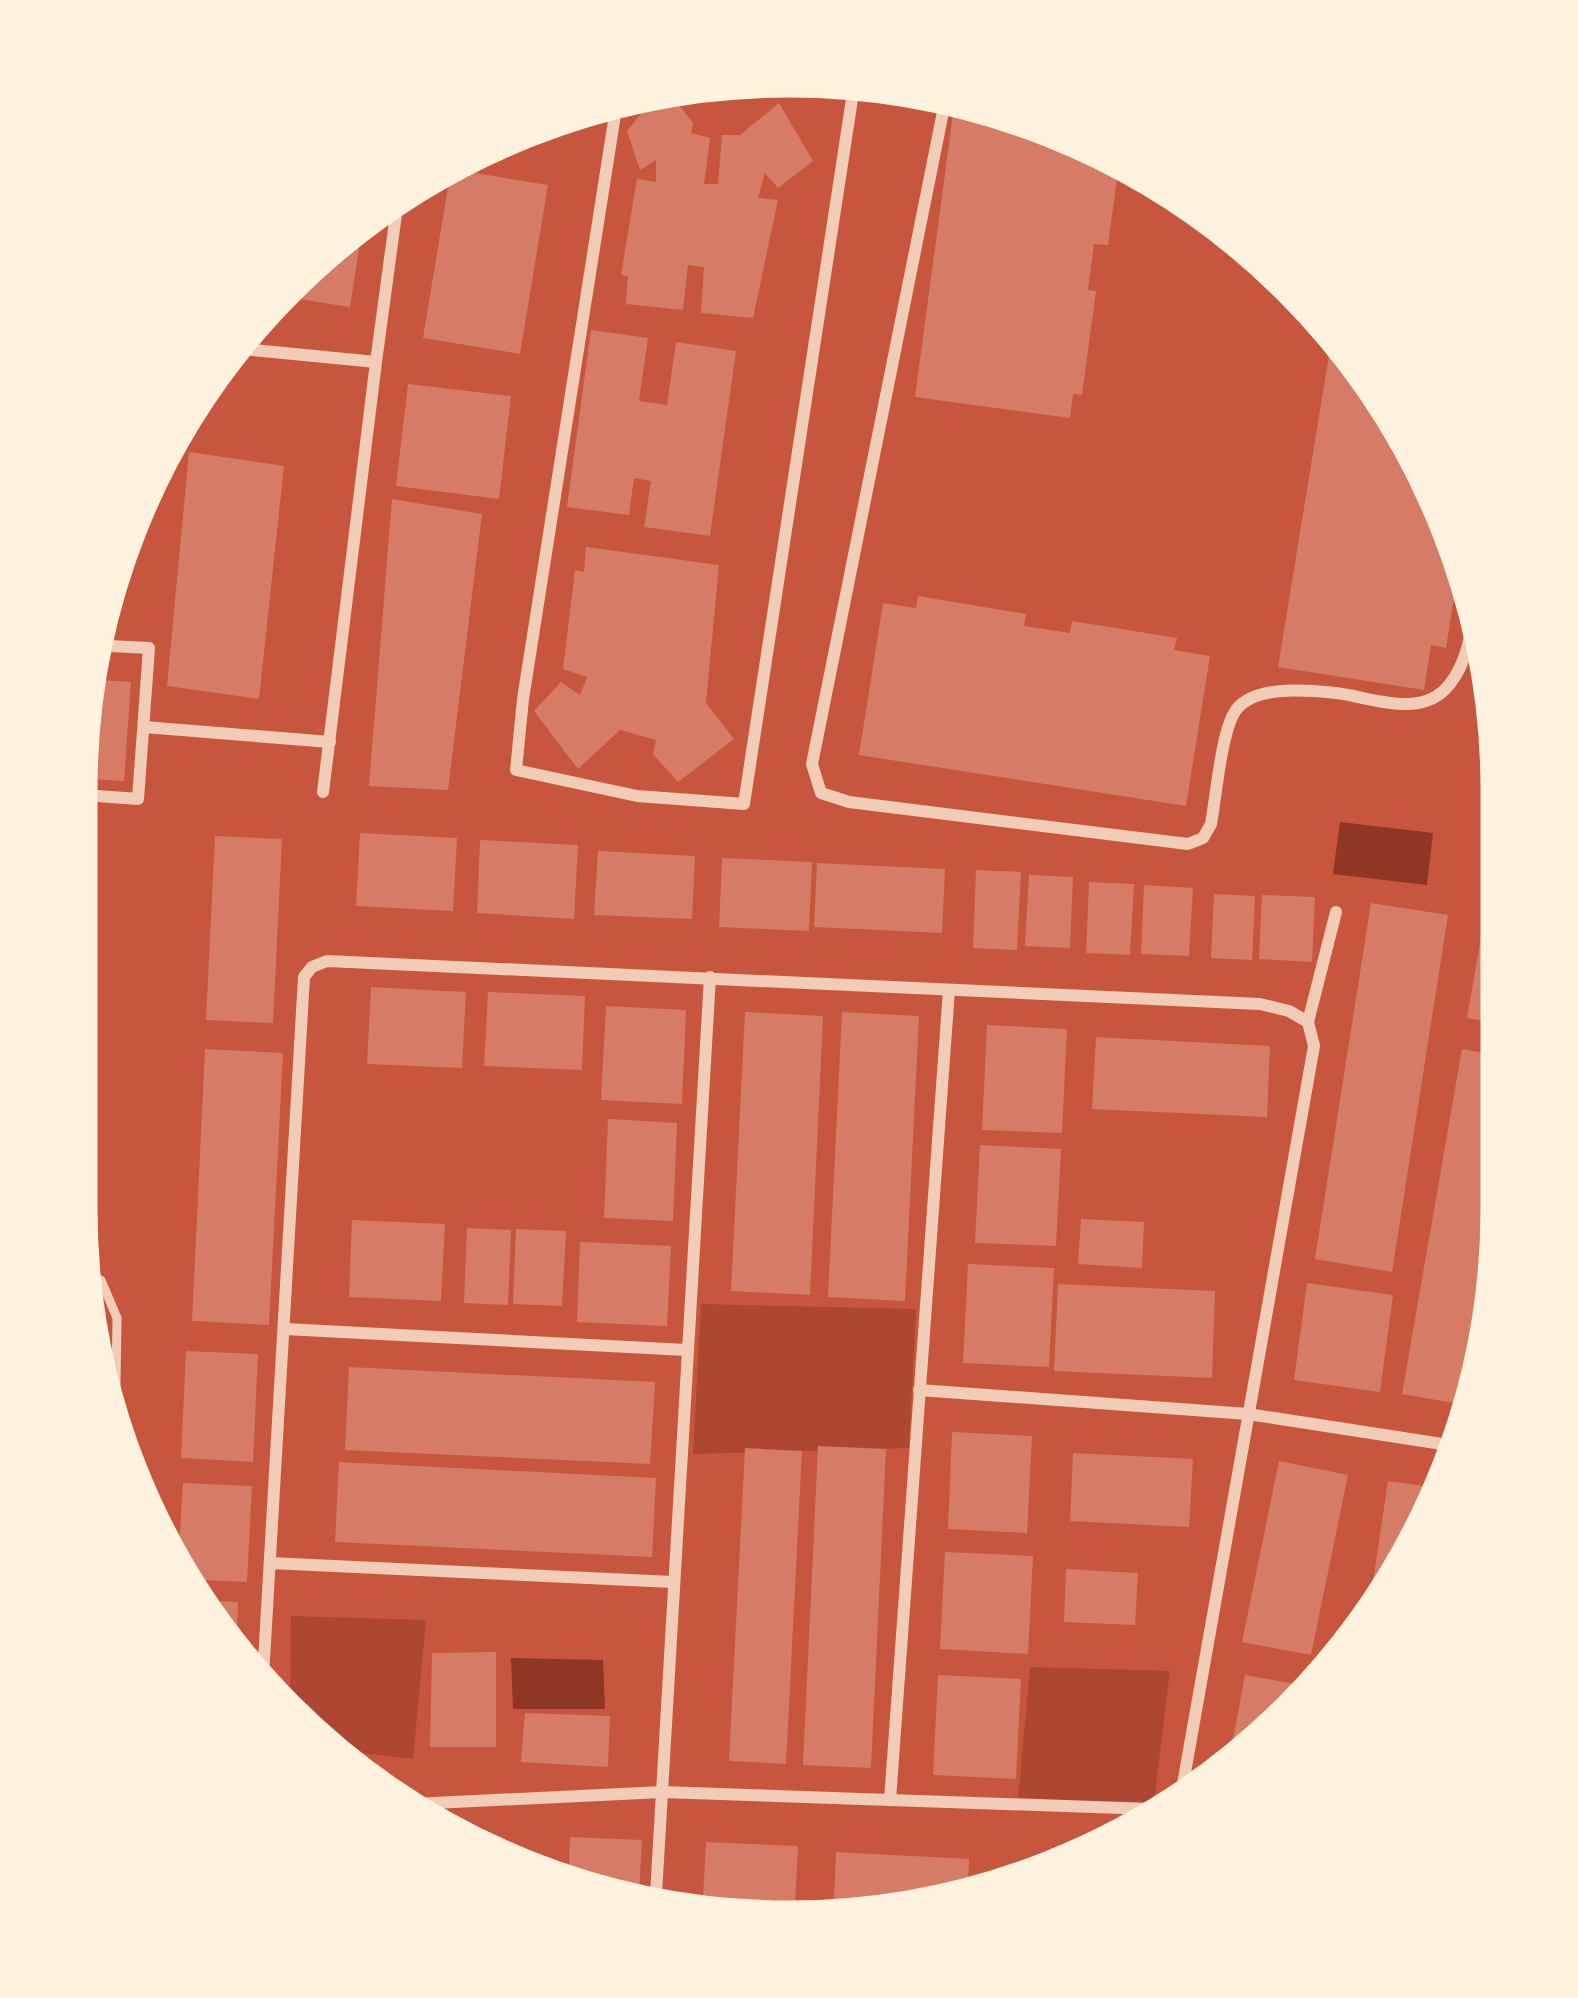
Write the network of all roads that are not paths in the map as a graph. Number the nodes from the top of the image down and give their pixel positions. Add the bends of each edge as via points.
1 (853, 93) edge
2 (944, 108) edge
3 (615, 112) edge
4 (396, 211) edge
5 (245, 349) edge
6 (376, 362) junction
7 (1470, 634) edge
8 (105, 646) edge
9 (144, 727) junction
10 (330, 742) junction
11 (323, 792) dead end
12 (90, 795) edge
13 (1336, 912) dead end
14 (710, 977) junction
15 (949, 990) junction
16 (1309, 1022) junction
17 (94, 1278) edge
18 (285, 1329) junction
19 (686, 1350) junction
20 (920, 1390) junction
21 (116, 1396) edge
22 (1248, 1414) junction
23 (1447, 1445) edge
24 (270, 1563) junction
25 (673, 1582) junction
26 (263, 1670) edge
27 (1182, 1786) edge
28 (662, 1792) junction
29 (890, 1800) junction
30 (421, 1803) edge
31 (1145, 1810) edge
32 (656, 1895) edge

1 - 3 street via 744,804 593,789 517,770
2 - 7 street via 812,764 821,793 1188,844 1211,824 1233,713 1249,699 1338,693 1377,704 1418,703 1447,688
4 - 6 street
5 - 6 street
6 - 10 street
8 - 9 street via 149,648
9 - 10 street
9 - 12 street via 138,799
10 - 11 street
13 - 16 street
14 - 15 street
14 - 18 street via 327,961 312,967 304,977
14 - 19 street
15 - 16 street via 1260,1004
15 - 20 street
16 - 22 street via 1314,1046
17 - 21 lane via 117,1318
18 - 19 street
18 - 24 street
19 - 25 street
20 - 22 street
20 - 29 street
22 - 23 street
22 - 27 street
24 - 25 street
24 - 26 street
25 - 28 street
28 - 29 street
28 - 30 street
28 - 32 street
29 - 31 street

